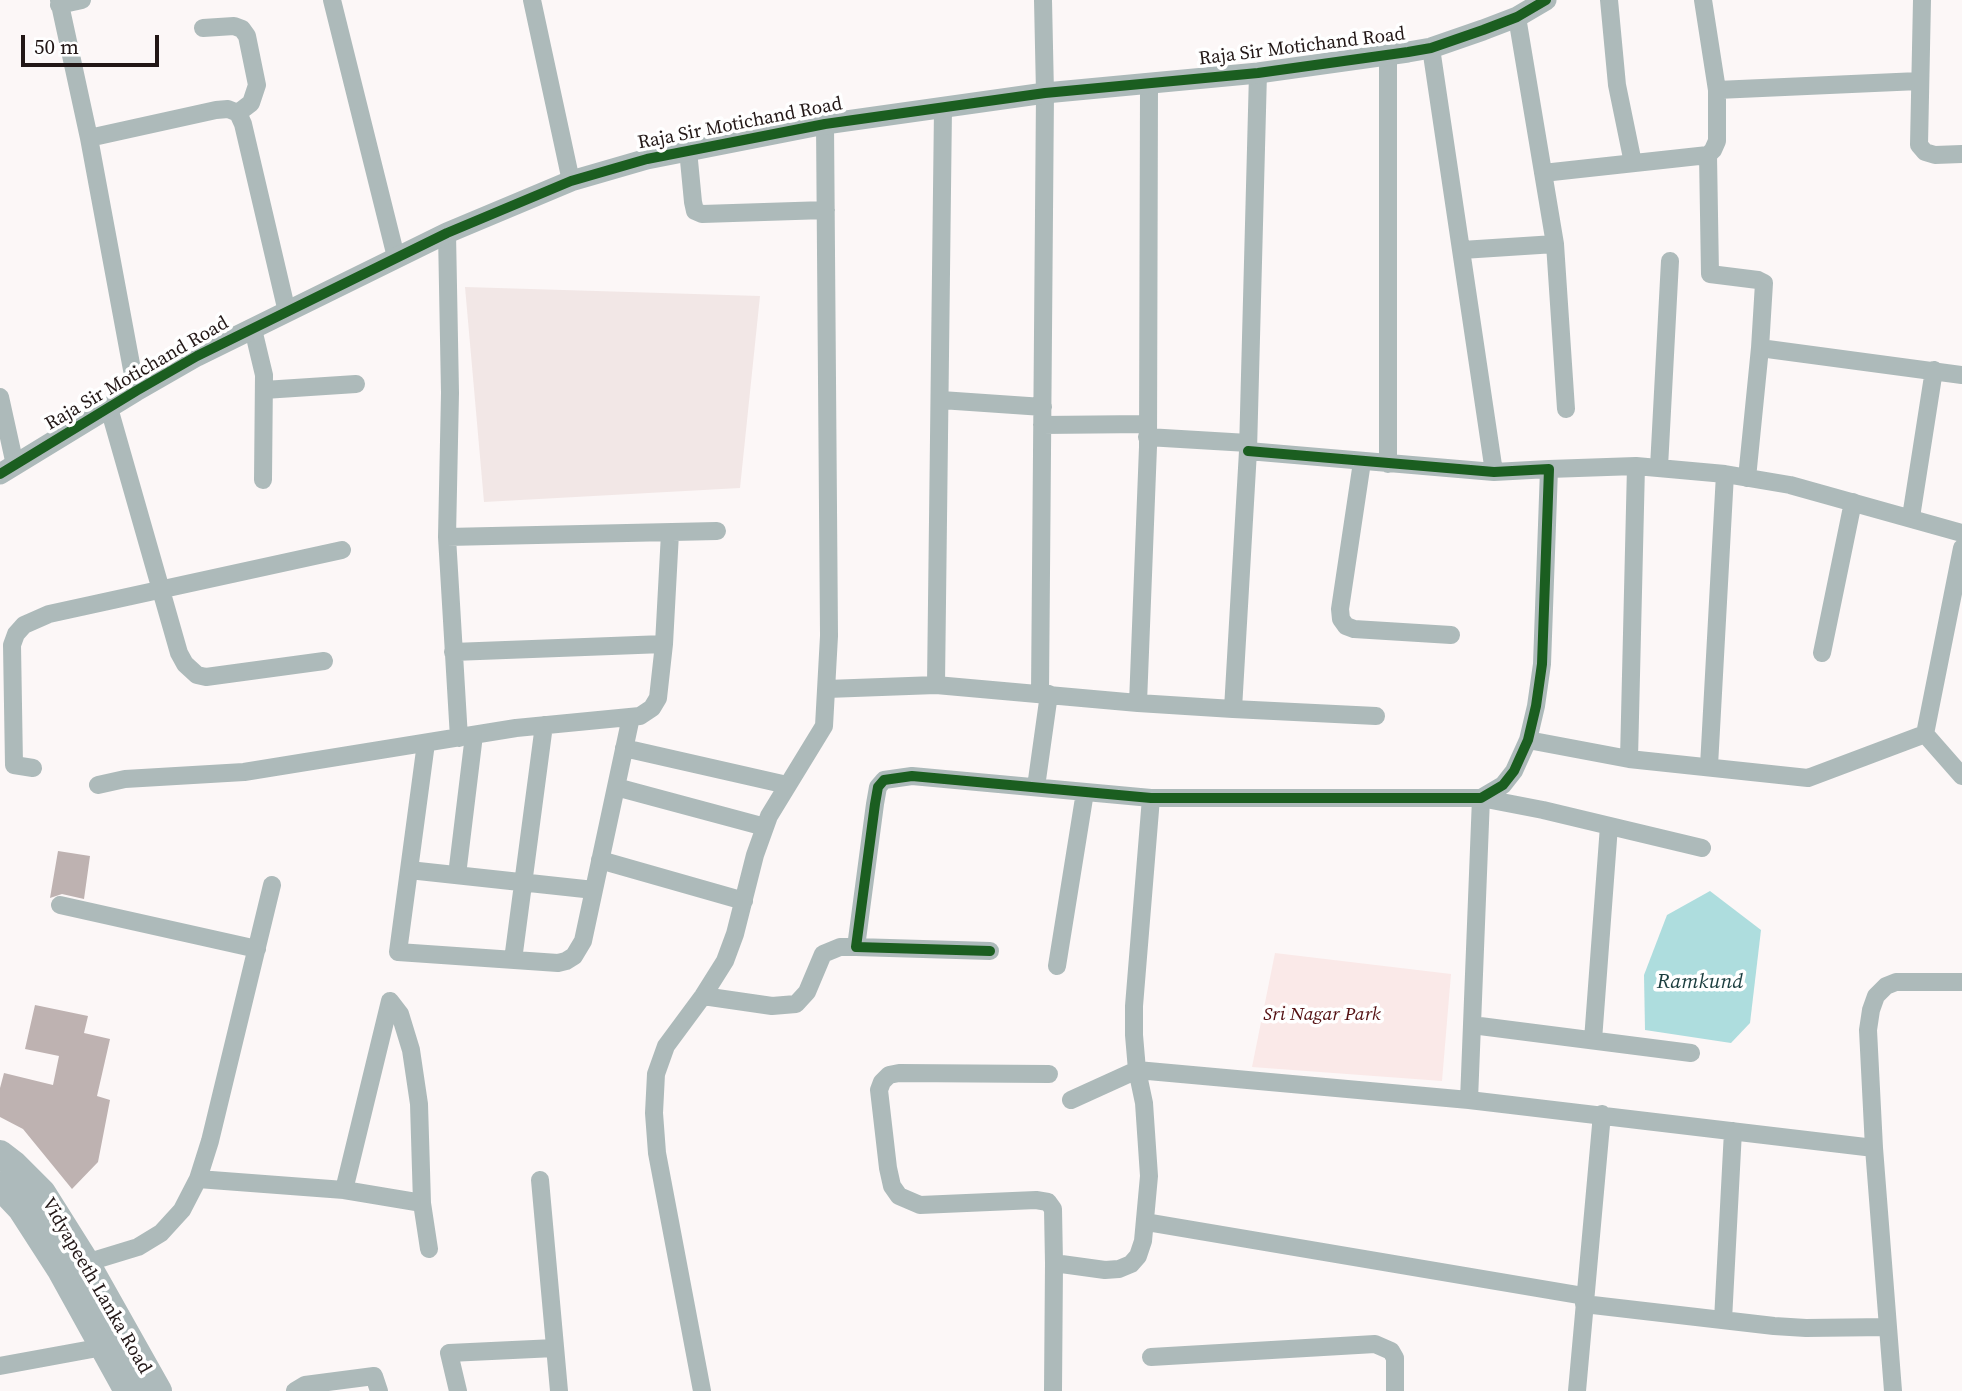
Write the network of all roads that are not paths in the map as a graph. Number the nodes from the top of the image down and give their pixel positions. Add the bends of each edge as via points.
1 (82, 0) edge
2 (332, 0) edge
3 (532, 0) edge
4 (1043, 0) edge
5 (1546, 0) edge
6 (1609, 0) edge
7 (1703, 0) edge
8 (1922, 0) edge
9 (59, 3) edge
10 (1517, 17) junction
11 (204, 28) dead end
12 (1431, 48) junction
13 (1388, 55) junction
14 (1258, 73) junction
15 (1919, 81) junction
16 (1149, 84) junction
17 (1717, 90) junction
18 (1045, 93) junction
19 (943, 108) junction
20 (238, 113) junction
21 (825, 124) junction
22 (89, 138) junction
23 (688, 150) junction
24 (1962, 154) edge
25 (1708, 155) junction
26 (1633, 163) junction
27 (1543, 173) junction
28 (571, 181) junction
29 (826, 210) junction
30 (447, 233) junction
31 (1555, 244) junction
32 (1462, 250) junction
33 (396, 257) junction
34 (1670, 261) dead end
35 (287, 313) junction
36 (253, 329) junction
37 (1760, 348) junction
38 (1934, 370) junction
39 (1962, 375) edge
40 (356, 384) dead end
41 (264, 390) junction
42 (136, 391) junction
43 (0, 397) edge
44 (940, 400) junction
45 (1043, 407) junction
46 (109, 408) junction
47 (1566, 408) dead end
48 (1042, 425) junction
49 (1147, 431) junction
50 (1248, 447) junction
51 (1362, 462) junction
52 (1388, 464) junction
53 (1636, 466) junction
54 (1659, 467) junction
55 (1549, 469) junction
56 (8, 470) edge
57 (1494, 472) junction
58 (1725, 474) junction
59 (1747, 478) junction
60 (262, 480) dead end
61 (1853, 502) junction
62 (1911, 517) junction
63 (717, 531) dead end
64 (670, 533) junction
65 (1962, 533) edge
66 (447, 537) junction
67 (1962, 548) edge
68 (342, 550) dead end
69 (161, 590) junction
70 (1451, 635) dead end
71 (664, 644) junction
72 (453, 652) junction
73 (1822, 653) dead end
74 (324, 660) dead end
75 (6, 682) edge
76 (936, 685) junction
77 (827, 689) junction
78 (1045, 693) junction
79 (1138, 704) junction
80 (1233, 709) junction
81 (1376, 716) dead end
82 (631, 717) junction
83 (544, 725) junction
84 (1925, 734) junction
85 (466, 737) junction
86 (1528, 740) junction
87 (426, 743) junction
88 (624, 748) junction
89 (1629, 759) junction
90 (7, 764) edge
91 (1709, 766) junction
92 (33, 768) dead end
93 (1962, 776) edge
94 (99, 785) dead end
95 (787, 785) junction
96 (615, 787) junction
97 (1036, 787) junction
98 (1085, 792) junction
99 (1152, 798) junction
100 (1481, 798) junction
101 (1609, 826) junction
102 (765, 827) junction
103 (1702, 848) dead end
104 (600, 860) junction
105 (409, 870) junction
106 (457, 875) junction
107 (523, 883) junction
108 (272, 885) dead end
109 (594, 890) junction
110 (744, 901) junction
111 (60, 905) dead end
112 (856, 947) junction
113 (257, 949) junction
114 (990, 951) dead end
115 (513, 960) junction
116 (1057, 966) dead end
117 (1962, 982) edge
118 (703, 996) junction
119 (1472, 1025) junction
120 (1592, 1040) junction
121 (1691, 1053) dead end
122 (1137, 1070) junction
123 (1049, 1074) dead end
124 (1071, 1100) dead end
125 (1469, 1100) junction
126 (1602, 1114) junction
127 (1733, 1131) junction
128 (1874, 1148) junction
129 (0, 1154) edge
130 (198, 1179) junction
131 (540, 1180) dead end
132 (0, 1186) edge
133 (344, 1190) junction
134 (422, 1203) junction
135 (1146, 1222) junction
136 (429, 1249) dead end
137 (1054, 1263) junction
138 (73, 1266) junction
139 (1584, 1300) junction
140 (1723, 1321) junction
141 (1888, 1327) junction
142 (103, 1347) junction
143 (555, 1348) junction
144 (1151, 1357) dead end
145 (0, 1366) edge
146 (128, 1391) edge
147 (158, 1391) edge
148 (295, 1391) edge
149 (379, 1391) edge
150 (458, 1391) edge
151 (559, 1391) edge
152 (702, 1391) edge
153 (1054, 1391) edge
154 (1395, 1391) edge
155 (1577, 1391) edge
156 (1893, 1391) edge

1 - 9 street
2 - 33 street
3 - 28 street
4 - 18 street
5 - 10 street, Raja Sir Motichand Road
6 - 26 street via 1617,85
7 - 17 street
8 - 15 street
9 - 22 street
10 - 12 street, Raja Sir Motichand Road
10 - 27 street
11 - 20 street via 234,26 247,36 257,85 251,103
12 - 13 street, Raja Sir Motichand Road
12 - 32 street
13 - 14 street, Raja Sir Motichand Road
13 - 52 street
14 - 16 street, Raja Sir Motichand Road
14 - 50 street
15 - 17 street
15 - 24 street via 1919,145 1935,155
16 - 18 street, Raja Sir Motichand Road
16 - 49 street
17 - 25 street via 1717,141
18 - 19 street, Raja Sir Motichand Road
18 - 45 street
19 - 21 street, Raja Sir Motichand Road
19 - 44 street
20 - 22 street via 216,110
20 - 35 street
21 - 23 street, Raja Sir Motichand Road
21 - 29 street
22 - 42 street
23 - 28 street, Raja Sir Motichand Road
23 - 29 street via 695,211
25 - 26 street
25 - 37 street via 1710,274 1764,283
26 - 27 street
27 - 31 street
28 - 30 street, Raja Sir Motichand Road
29 - 77 street
30 - 33 street, Raja Sir Motichand Road
30 - 66 street
31 - 32 street
31 - 47 street
32 - 57 street
33 - 35 street, Raja Sir Motichand Road
34 - 54 street
35 - 36 street, Raja Sir Motichand Road
36 - 41 street
36 - 42 street, Raja Sir Motichand Road
37 - 38 street
37 - 59 street
38 - 39 street
38 - 62 street
40 - 41 street
41 - 60 street
42 - 46 street, Raja Sir Motichand Road
43 - 56 street
44 - 45 street
44 - 76 street
45 - 48 street
46 - 56 street, Raja Sir Motichand Road
46 - 69 street
48 - 49 street
48 - 78 street
49 - 50 street
49 - 79 street
50 - 51 street
50 - 80 street
51 - 52 street
51 - 70 street via 1341,619 1354,629
52 - 57 street
53 - 54 street
53 - 55 street
53 - 89 street
54 - 58 street
55 - 57 street
55 - 86 street via 1542,664
58 - 59 street
58 - 91 street
59 - 61 street
61 - 62 street
61 - 73 street
62 - 65 street
63 - 64 street
64 - 66 street
64 - 71 street
66 - 72 street
67 - 84 street
68 - 69 street
69 - 74 street via 179,653 197,675
69 - 75 street via 49,614 24,625 12,645
71 - 72 street
71 - 82 street via 658,698 652,708
72 - 85 street
75 - 90 street
76 - 77 street
76 - 78 street
77 - 95 street via 824,726
78 - 79 street
78 - 97 street
79 - 80 street
80 - 81 street
82 - 83 street
82 - 88 street
83 - 85 street
83 - 107 street
84 - 91 street via 1808,779
84 - 93 street
85 - 87 street
85 - 106 street
86 - 89 street
86 - 100 street via 1503,785
87 - 94 street via 244,772 125,779
87 - 105 street
88 - 95 street
88 - 96 street
89 - 91 street
90 - 92 street
95 - 102 street
96 - 102 street
96 - 104 street
97 - 98 street
97 - 112 street via 912,776 884,780 875,804
98 - 99 street
98 - 116 street
99 - 100 street
99 - 122 street via 1134,1006
100 - 101 street
100 - 119 street
101 - 103 street
101 - 120 street
102 - 110 street
104 - 109 street
104 - 110 street
105 - 106 street
105 - 115 street via 398,952
106 - 107 street
107 - 109 street
107 - 115 street
108 - 113 street
109 - 115 street via 583,941 574,956 558,963
110 - 118 street via 725,961
111 - 113 street
112 - 114 street
112 - 118 street via 823,954 807,992 796,1004 772,1006
113 - 130 street
117 - 128 street via 1896,982 1876,996 1868,1030
118 - 152 street via 666,1046 656,1074 654,1113 657,1153
119 - 120 street
119 - 125 street
120 - 121 street
122 - 124 street
122 - 125 street
122 - 135 street via 1148,1143
123 - 137 street via 900,1073 889,1075 879,1090 888,1168 899,1196 920,1205 1048,1202 1053,1209
125 - 126 street
126 - 127 street
126 - 139 street
127 - 128 street
127 - 140 street
128 - 141 street
129 - 138 main road, Vidyapeeth Lanka Road via 42,1193
130 - 133 street
130 - 138 street via 183,1210 161,1233 138,1247
131 - 143 street
132 - 138 main road, Vidyapeeth Lanka Road
133 - 134 street
133 - 134 street via 390,1001 400,1014 411,1050 419,1104
134 - 136 street
135 - 137 street via 1138,1256 1119,1269
135 - 139 street
137 - 153 street
138 - 142 main road, Vidyapeeth Lanka Road
138 - 147 main road, Vidyapeeth Lanka Road
139 - 140 street
139 - 155 street
140 - 141 street via 1806,1328
141 - 156 street
142 - 145 street
142 - 146 main road, Vidyapeeth Lanka Road
143 - 150 street via 449,1353
143 - 151 street
144 - 154 street via 1375,1344 1395,1358
148 - 149 street via 305,1385 374,1376

